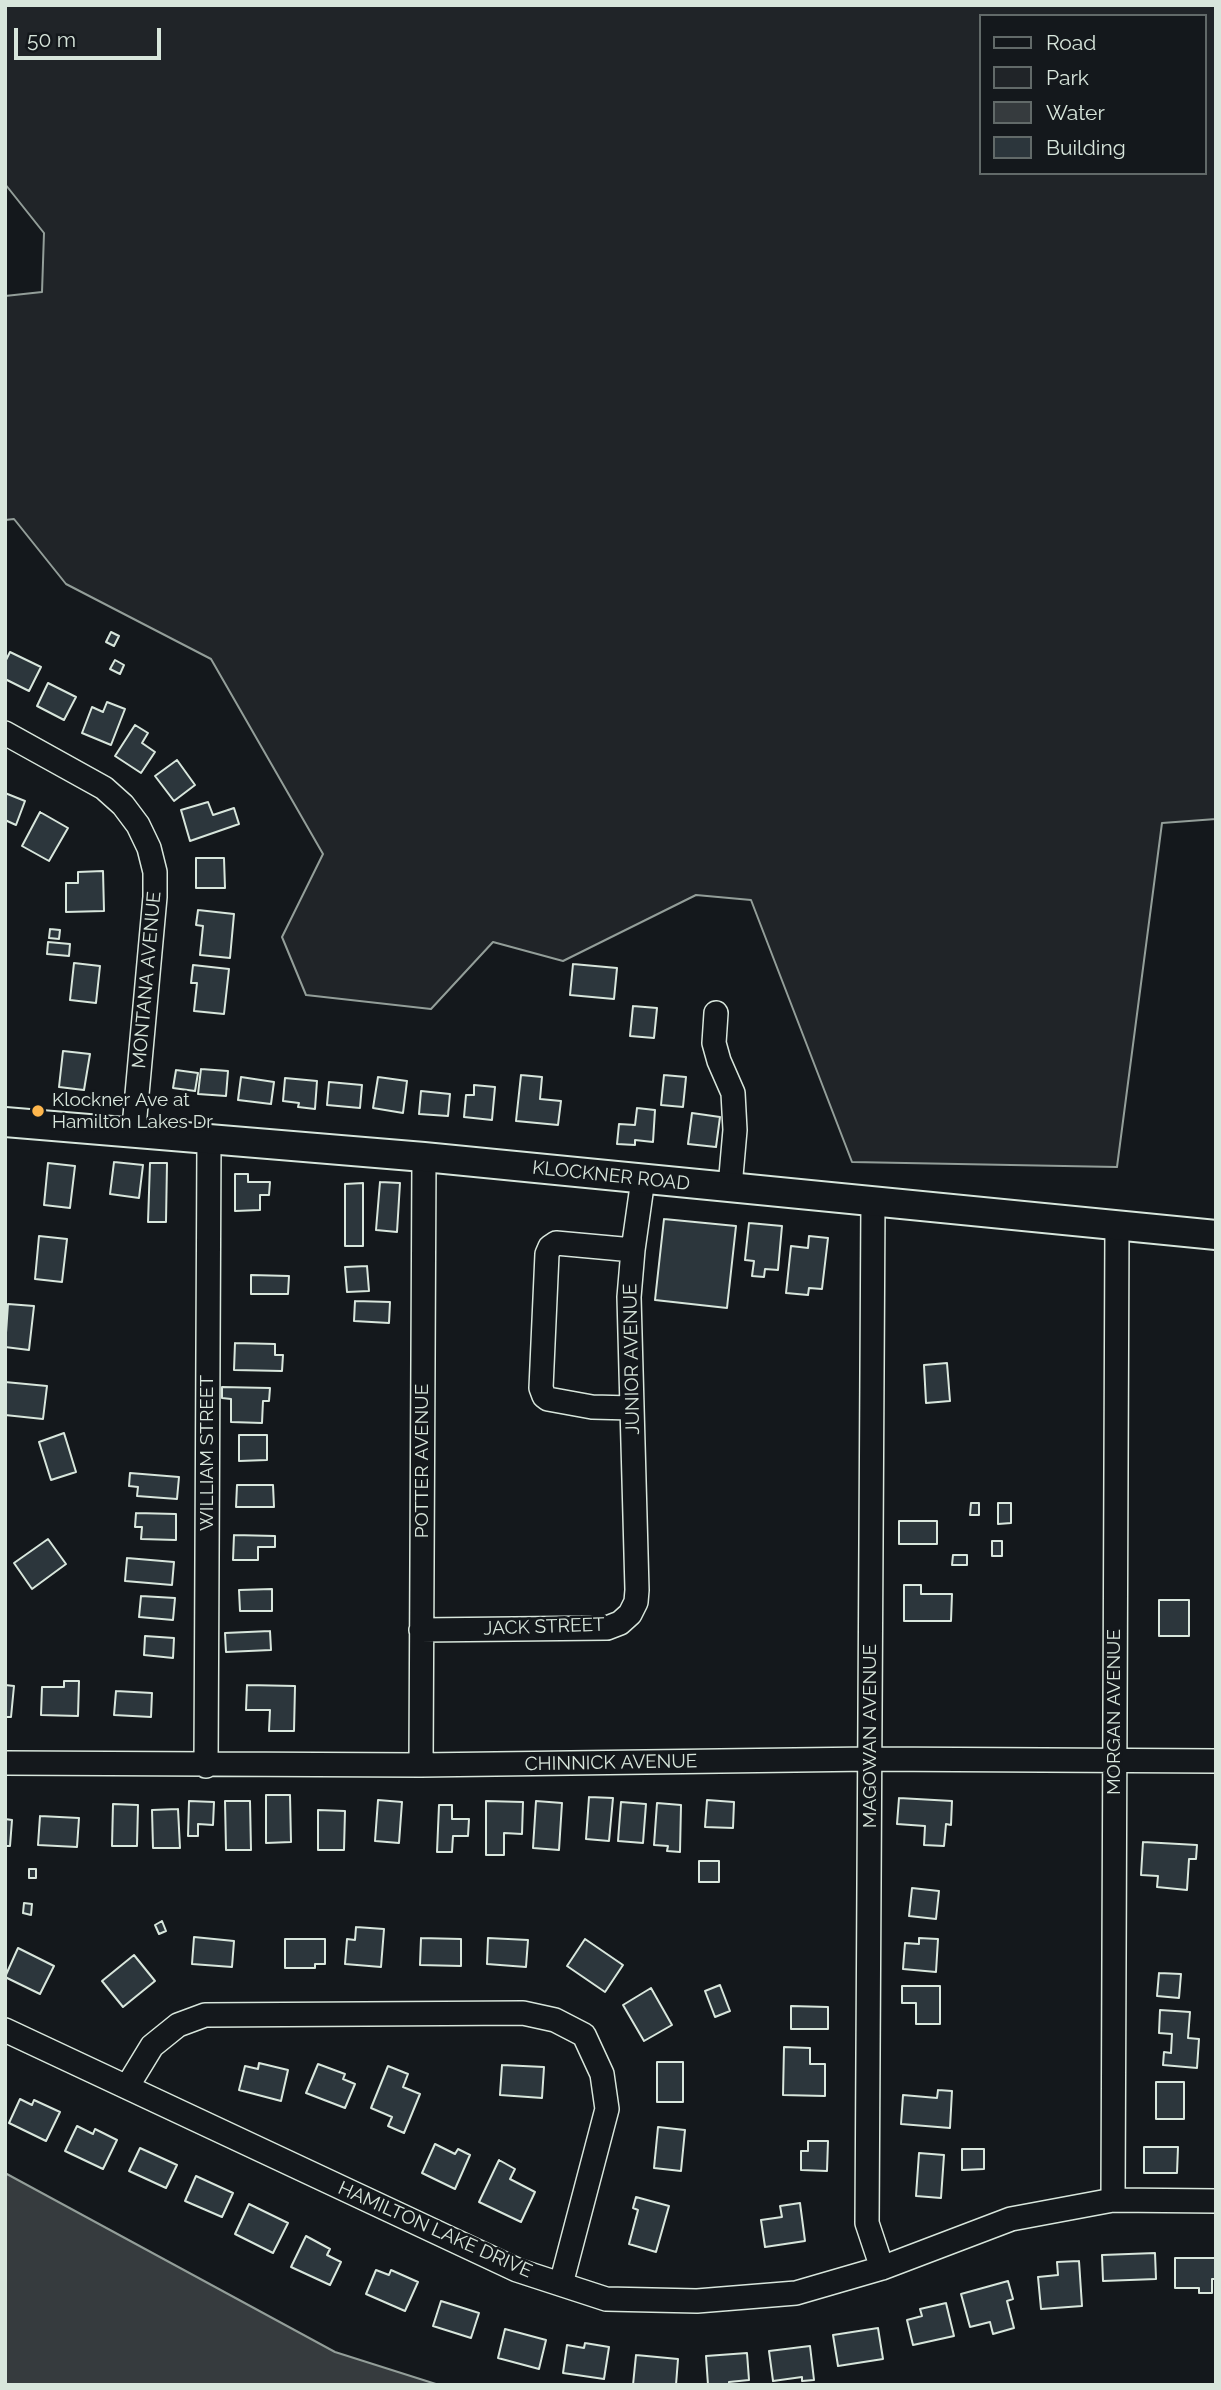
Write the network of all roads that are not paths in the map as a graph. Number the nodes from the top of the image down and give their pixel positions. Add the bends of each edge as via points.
1 (5, 733) edge
2 (716, 1013) dead end
3 (6, 1122) edge
4 (132, 1133) junction
5 (5, 1134) edge
6 (209, 1140) junction
7 (424, 1157) junction
8 (643, 1179) junction
9 (730, 1187) junction
10 (873, 1201) junction
11 (1117, 1225) junction
12 (1216, 1235) edge
13 (633, 1250) junction
14 (632, 1408) junction
15 (635, 1540) joint
16 (421, 1630) junction
17 (870, 1759) junction
18 (1114, 1760) junction
19 (1216, 1762) edge
20 (5, 1763) edge
21 (421, 1765) junction
22 (206, 1766) junction
23 (5, 2030) edge
24 (127, 2087) junction
25 (1112, 2200) junction
26 (1216, 2201) edge
27 (881, 2268) junction
28 (561, 2284) junction

1 - 4 street, MONTANA AVENUE via 104,788 123,805 149,848 155,897
2 - 9 street via 714,1044 733,1093
3 - 4 main road, KLOCKNER ROAD
3 - 5 street
4 - 6 main road, KLOCKNER ROAD
6 - 7 main road, KLOCKNER ROAD
6 - 22 street, WILLIAM STREET
7 - 8 main road, KLOCKNER ROAD
7 - 16 street, POTTER AVENUE
8 - 9 main road, KLOCKNER ROAD
8 - 13 street, JUNIOR AVENUE
9 - 10 main road, KLOCKNER ROAD
10 - 11 main road, KLOCKNER ROAD
10 - 17 street, MAGOWAN AVENUE
11 - 12 main road, KLOCKNER ROAD
11 - 18 street, MORGAN AVENUE
13 - 14 street, JUNIOR AVENUE via 629,1297
13 - 14 street via 556,1243 550,1247 541,1388 548,1399
14 - 15 street, JUNIOR AVENUE
15 - 16 street, JACK STREET via 636,1602 620,1623 607,1628
16 - 21 street, POTTER AVENUE
17 - 18 street, CHINNICK AVENUE
17 - 21 street, CHINNICK AVENUE
17 - 27 street, MAGOWAN AVENUE via 867,2223
18 - 19 street, CHINNICK AVENUE
18 - 25 street, MORGAN AVENUE
20 - 22 street, CHINNICK AVENUE
21 - 22 street, CHINNICK AVENUE
23 - 24 street, HAMILTON LAKE DRIVE
24 - 28 street, HAMILTON LAKE DRIVE via 517,2270
24 - 28 street via 152,2046 178,2025 205,2015 523,2013 555,2020 584,2035 602,2074 607,2109
25 - 26 street, HAMILTON LAKE DRIVE
25 - 27 street, HAMILTON LAKE DRIVE via 1011,2219
27 - 28 street, HAMILTON LAKE DRIVE via 796,2293 697,2301 606,2298

